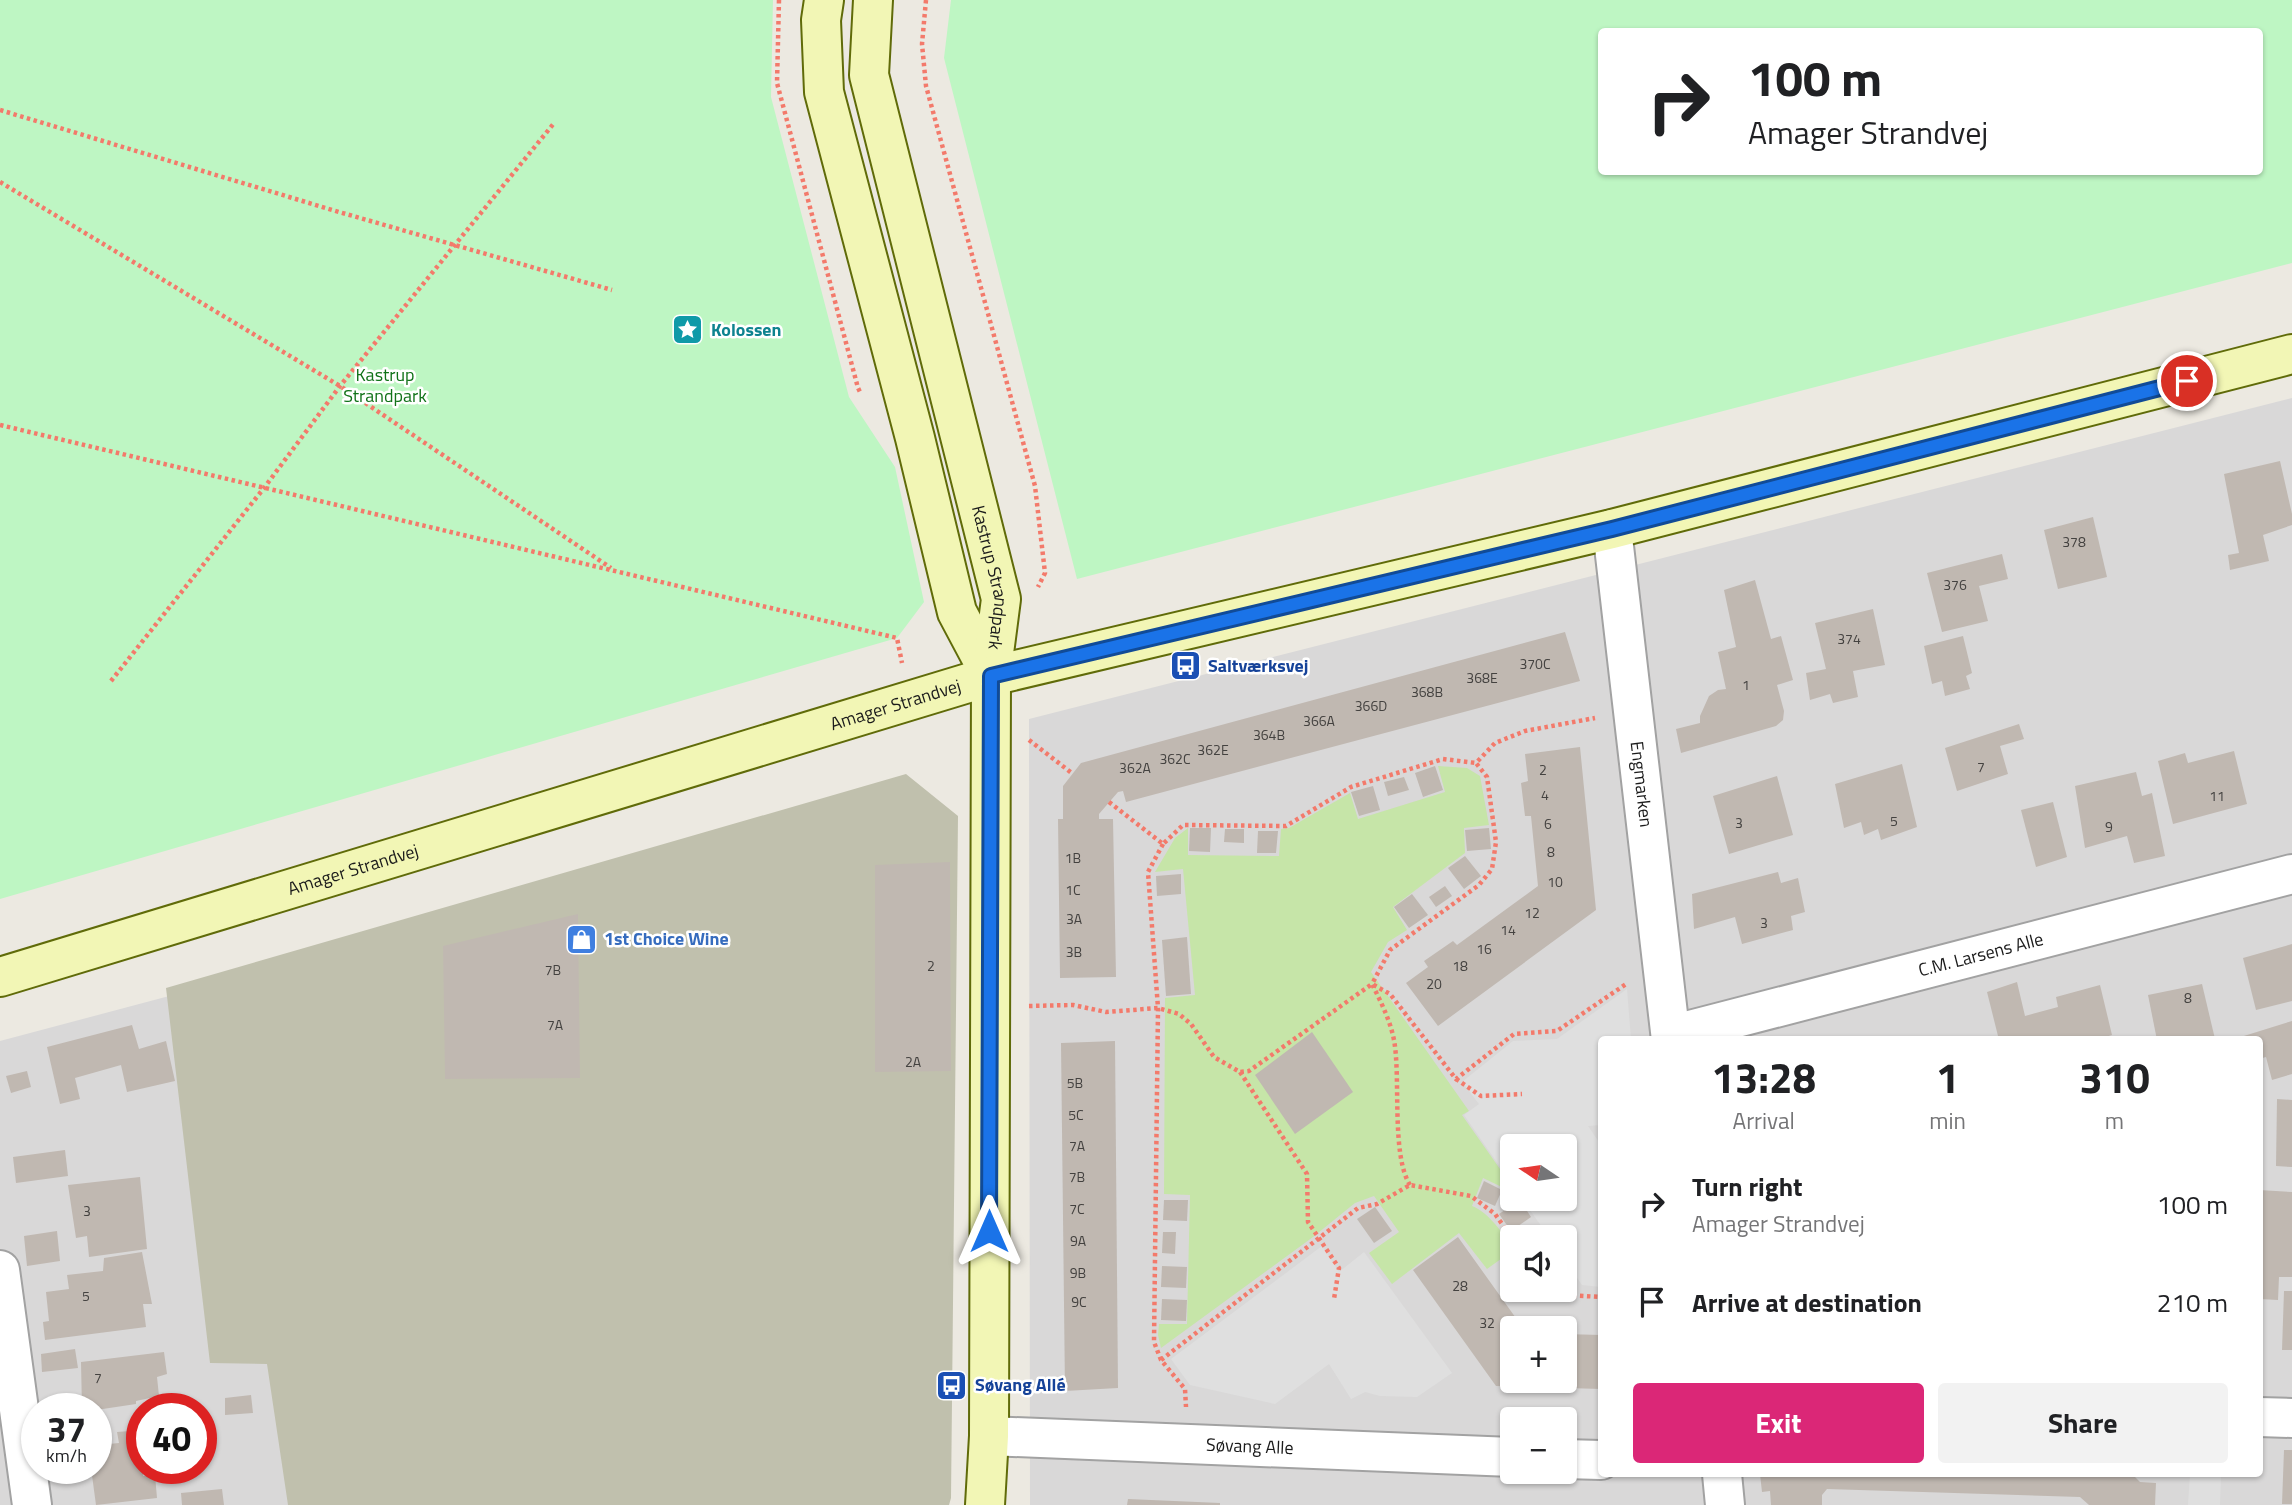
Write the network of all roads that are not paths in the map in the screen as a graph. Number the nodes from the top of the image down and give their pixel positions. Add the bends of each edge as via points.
1 (824, 0) edge
2 (873, 0) edge
3 (2292, 354) edge
4 (1612, 529) junction
5 (991, 676) junction
6 (2292, 874) edge
7 (0, 977) edge
8 (1671, 1036) edge
9 (1675, 1036) edge
10 (0, 1270) edge
11 (2263, 1417) edge
12 (2292, 1418) edge
13 (989, 1436) junction
14 (1500, 1457) edge
15 (1577, 1459) edge
16 (1598, 1460) edge
17 (1722, 1477) edge
18 (32, 1505) edge
19 (985, 1505) edge
20 (1726, 1505) edge

1 - 5 street, Kastrup Strandpark via 824,92 957,612
2 - 5 street, Kastrup Strandpark via 869,75 1000,599
3 - 4 street, Amager Strandvej
4 - 5 street, Amager Strandvej
4 - 8 street, Engmarken
5 - 7 street, Amager Strandvej
5 - 13 street
6 - 9 street, C.M. Larsens Alle
10 - 18 street
11 - 12 street
13 - 14 street, Søvang Alle
13 - 19 street
15 - 16 street
17 - 20 street

